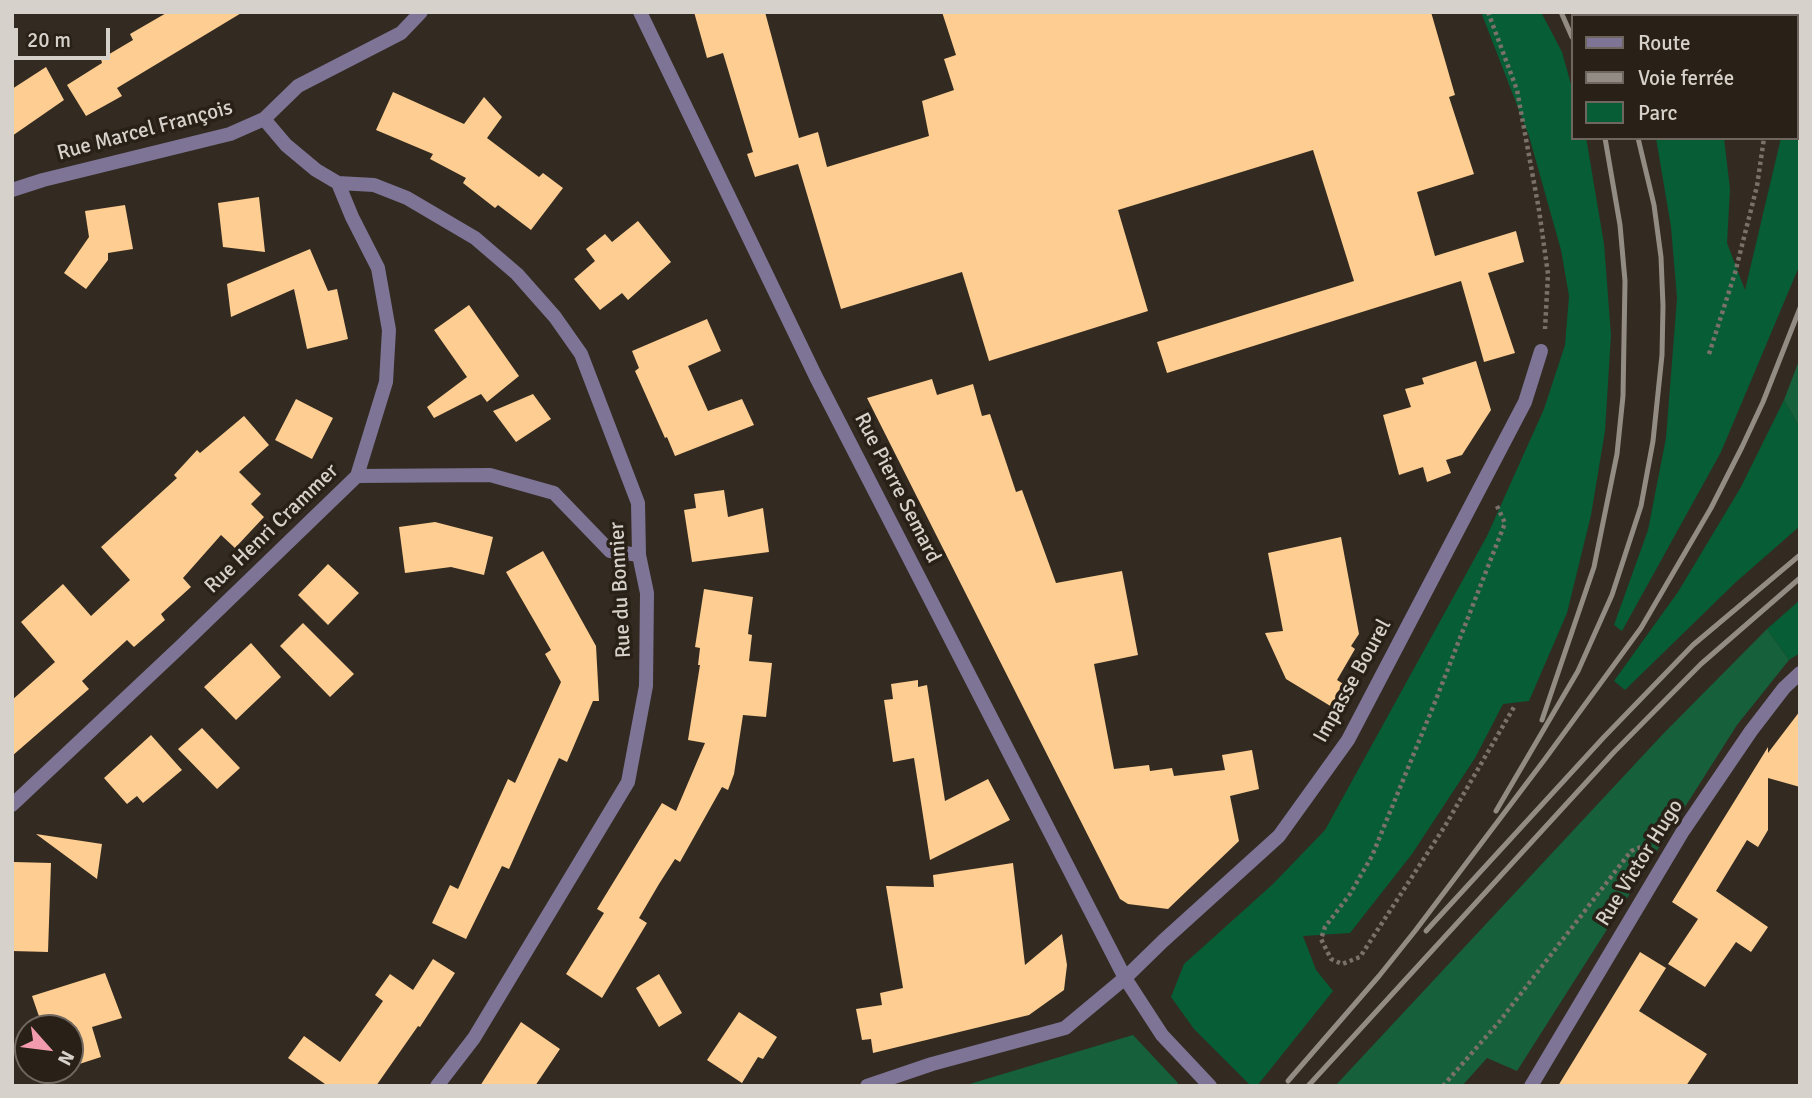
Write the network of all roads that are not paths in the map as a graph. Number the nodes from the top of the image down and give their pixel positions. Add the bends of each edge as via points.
1 (421, 12) edge
2 (640, 12) edge
3 (264, 119) junction
4 (338, 183) junction
5 (12, 190) edge
6 (1541, 351) road end
7 (357, 476) junction
8 (639, 555) junction
9 (1800, 673) edge
10 (12, 805) edge
11 (1125, 978) junction
12 (437, 1086) edge
13 (867, 1086) edge
14 (1210, 1086) edge
15 (1531, 1086) edge

1 - 3 street, Rue Marcel François via 401,33 298,86
2 - 11 street, Rue Pierre Semard via 816,377
3 - 4 street via 286,145
3 - 5 street, Rue Marcel François via 230,134
4 - 7 street, Rue Henri Crammer via 378,268 389,330 386,382
4 - 8 street, Rue du Bonnier via 374,186 407,198 475,238 517,274 555,317 581,354 638,503
6 - 11 street, Impasse Bourel via 1525,402 1348,740 1279,836
7 - 8 street via 490,475 554,493 610,551
7 - 10 street, Rue Henri Crammer
8 - 12 street, Rue du Bonnier via 647,593 646,686 628,782 474,1038
9 - 15 street, Rue Victor Hugo via 1751,731 1683,831
11 - 13 street, Impasse Bourel via 1065,1028
11 - 14 street, Rue Pierre Semard via 1161,1035

